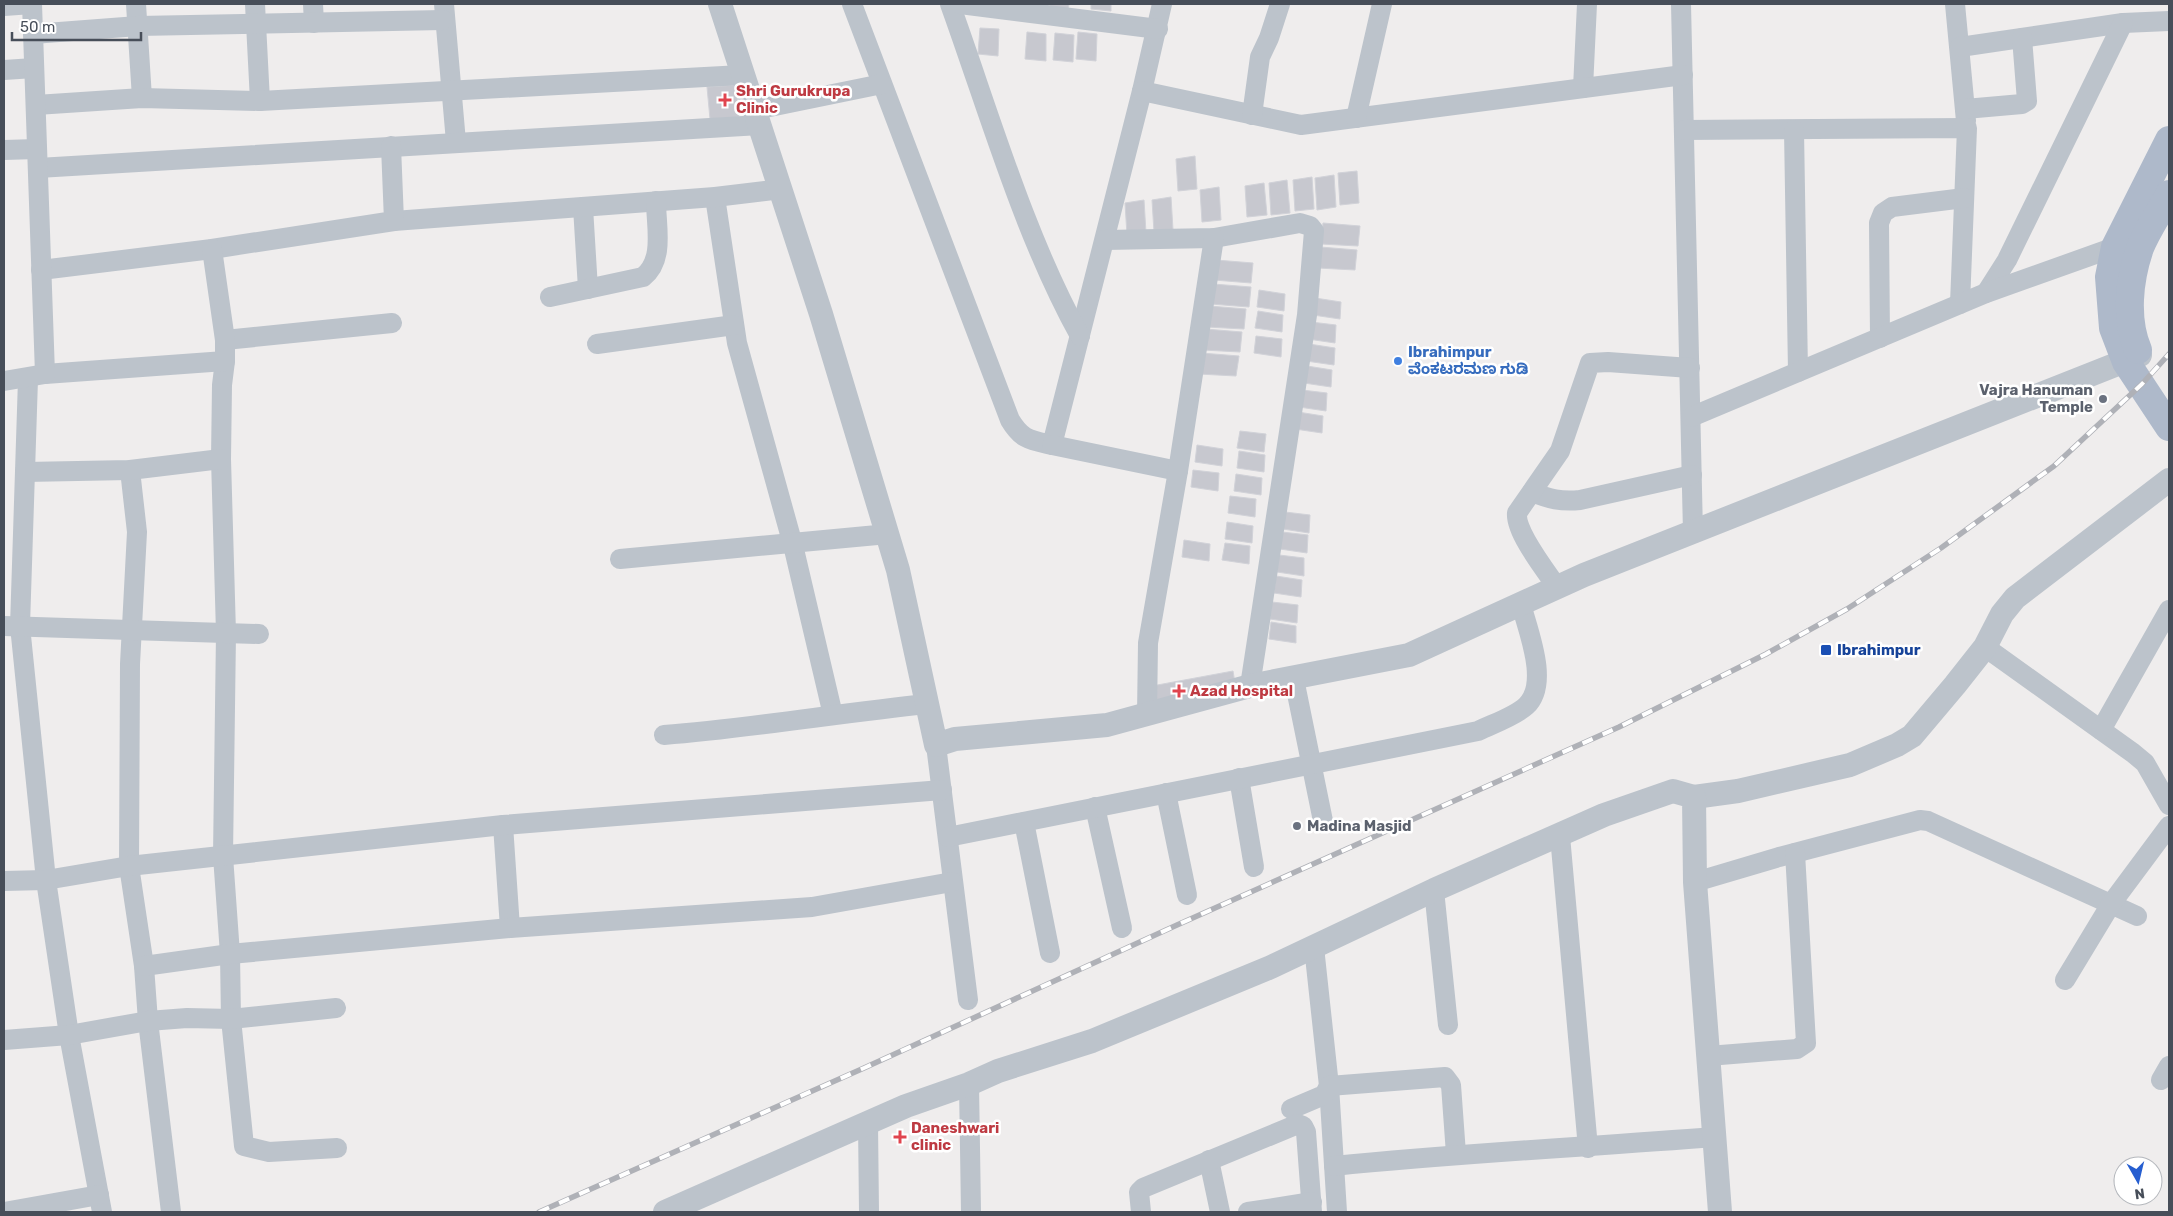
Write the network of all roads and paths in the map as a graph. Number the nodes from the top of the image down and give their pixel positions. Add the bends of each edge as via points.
1 (32, 4) edge
2 (136, 4) edge
3 (255, 4) edge
4 (720, 4) edge
5 (852, 4) edge
6 (950, 4) edge
7 (960, 4) edge
8 (1162, 4) edge
9 (1280, 4) edge
10 (1382, 4) edge
11 (1587, 4) edge
12 (1681, 4) edge
13 (1955, 4) edge
14 (4, 6) edge
15 (379, 12) edge
16 (443, 12) edge
17 (313, 13) edge
18 (2169, 21) edge
19 (2123, 23) junction
20 (256, 24) junction
21 (138, 26) junction
22 (1158, 29) junction
23 (33, 34) junction
24 (2022, 38) junction
25 (1960, 47) junction
26 (34, 68) junction
27 (4, 70) edge
28 (742, 75) junction
29 (1683, 75) junction
30 (882, 84) junction
31 (1583, 88) junction
32 (450, 90) junction
33 (1142, 91) junction
34 (142, 98) junction
35 (260, 100) junction
36 (36, 105) junction
37 (1252, 115) junction
38 (757, 117) junction
39 (1356, 118) junction
40 (1966, 119) junction
41 (1684, 130) junction
42 (1794, 130) junction
43 (2169, 140) edge
44 (456, 142) junction
45 (391, 146) junction
46 (4, 150) edge
47 (38, 158) junction
48 (781, 189) junction
49 (2169, 194) edge
50 (715, 197) junction
51 (1964, 198) junction
52 (656, 201) junction
53 (583, 207) junction
54 (394, 221) junction
55 (1214, 238) junction
56 (1105, 240) junction
57 (2115, 247) junction
58 (212, 249) junction
59 (42, 270) junction
60 (588, 289) junction
61 (1986, 293) junction
62 (550, 297) dead end
63 (1960, 304) junction
64 (392, 323) dead end
65 (734, 325) junction
66 (1080, 336) junction
67 (1880, 338) junction
68 (225, 340) junction
69 (596, 344) dead end
70 (2133, 359) junction
71 (226, 361) junction
72 (1690, 368) junction
73 (1798, 372) junction
74 (36, 376) junction
75 (4, 381) edge
76 (2169, 392) edge
77 (1691, 417) junction
78 (2169, 427) edge
79 (1052, 445) junction
80 (221, 459) junction
81 (130, 470) junction
82 (1178, 471) junction
83 (24, 472) junction
84 (1692, 475) junction
85 (2169, 480) edge
86 (1532, 492) junction
87 (1693, 533) junction
88 (888, 534) junction
89 (793, 545) junction
90 (620, 559) dead end
91 (1557, 588) junction
92 (1521, 604) junction
93 (2169, 610) edge
94 (12, 626) edge
95 (132, 630) junction
96 (226, 633) junction
97 (259, 634) dead end
98 (1985, 647) junction
99 (1294, 679) junction
100 (1250, 686) junction
101 (927, 704) junction
102 (833, 715) junction
103 (1147, 715) junction
104 (2101, 730) junction
105 (664, 736) dead end
106 (936, 745) junction
107 (1311, 764) junction
108 (1240, 778) junction
109 (942, 790) junction
110 (1166, 793) junction
111 (1694, 797) junction
112 (2169, 805) edge
113 (1095, 808) junction
114 (1323, 821) dead end
115 (1024, 822) junction
116 (503, 825) junction
117 (2169, 826) edge
118 (1560, 836) junction
119 (948, 837) junction
120 (1795, 853) junction
121 (223, 856) junction
122 (129, 866) junction
123 (1254, 867) dead end
124 (46, 880) junction
125 (4, 881) edge
126 (952, 882) junction
127 (1695, 882) junction
128 (1434, 890) junction
129 (1187, 895) dead end
130 (2111, 904) junction
131 (2137, 916) dead end
132 (510, 928) junction
133 (1122, 928) dead end
134 (1314, 947) junction
135 (1050, 953) dead end
136 (230, 954) junction
137 (144, 966) junction
138 (2065, 980) dead end
139 (968, 1000) dead end
140 (336, 1008) dead end
141 (231, 1018) junction
142 (148, 1021) junction
143 (1448, 1025) dead end
144 (69, 1035) junction
145 (4, 1040) edge
146 (1708, 1056) junction
147 (969, 1084) junction
148 (1329, 1086) junction
149 (1292, 1109) dead end
150 (868, 1123) junction
151 (1714, 1137) junction
152 (337, 1148) dead end
153 (1588, 1148) junction
154 (1456, 1154) junction
155 (1209, 1160) junction
156 (1334, 1166) junction
157 (100, 1204) edge
158 (1312, 1207) edge
159 (4, 1212) edge
160 (171, 1212) edge
161 (665, 1212) edge
162 (870, 1212) edge
163 (971, 1212) edge
164 (1141, 1212) edge
165 (1220, 1212) edge
166 (1248, 1212) edge
167 (1337, 1212) edge
168 (1720, 1212) edge

1 - 14 street
1 - 23 street
2 - 21 street
3 - 20 street
4 - 28 street
5 - 30 street
6 - 66 street via 1024,210 1060,300
7 - 22 street
8 - 22 street
9 - 37 street via 1260,57
10 - 39 street
11 - 31 street
12 - 29 street
13 - 25 street
15 - 16 street
15 - 17 street
16 - 32 street
17 - 20 street
18 - 19 street
19 - 24 street
19 - 61 street via 2007,260
20 - 21 street
20 - 35 street
21 - 23 street
21 - 34 street
22 - 33 street
23 - 26 street
24 - 25 street
24 - 40 street via 2027,100
25 - 40 street
26 - 27 street
26 - 36 street
28 - 32 street
28 - 38 street
29 - 31 street
29 - 41 street
30 - 38 street
30 - 79 street via 1010,420 1026,439
31 - 39 street
32 - 35 street
32 - 44 street
33 - 37 street
33 - 56 street
34 - 35 street
34 - 36 street
36 - 47 street
37 - 39 street via 1301,125
38 - 44 street
38 - 48 street
40 - 42 street
40 - 51 street
41 - 42 street
41 - 72 street
42 - 73 street
43 - 57 main road
44 - 45 street
45 - 47 street
45 - 54 street
46 - 47 street
47 - 59 street
48 - 50 street
48 - 88 street
49 - 70 main road via 2140,249 2130,297
50 - 52 street
50 - 65 street
51 - 63 street
51 - 67 street via 1892,207 1883,213 1879,223
52 - 53 street
52 - 60 street via 657,258 653,268 643,277
53 - 54 street
53 - 60 street
54 - 58 street
55 - 56 street
55 - 82 street
55 - 100 street via 1300,223 1314,231 1307,315
56 - 66 street
57 - 61 street
57 - 70 main road via 2109,277 2110,310 2113,328
58 - 59 street
58 - 68 street
59 - 74 street
60 - 62 street
61 - 63 street
63 - 67 street
64 - 68 street
65 - 69 street
65 - 89 street
66 - 79 street
67 - 73 street
68 - 71 street
70 - 76 main road
70 - 78 main road
70 - 87 street
71 - 74 street
71 - 80 street via 222,385
72 - 77 street
72 - 86 street via 1601,361 1590,363 1560,451
73 - 77 street
74 - 75 street
74 - 83 street
77 - 84 street
79 - 82 street
80 - 81 street
80 - 96 street
81 - 83 street
81 - 95 street via 137,532
82 - 103 street via 1148,643
83 - 94 street
84 - 86 street via 1562,502
84 - 87 street
85 - 98 street via 2014,598
86 - 91 street via 1517,513 1518,524
87 - 91 street
88 - 89 street
88 - 101 street
89 - 90 street
89 - 102 street
91 - 92 street
92 - 99 street via 1409,655
92 - 107 street via 1538,669 1533,698 1525,707 1478,731
93 - 104 street
94 - 95 street
94 - 124 street
95 - 96 street
95 - 122 street
96 - 97 street
96 - 121 street
98 - 104 street
98 - 111 street via 1912,736 1882,753 1832,770 1738,791
99 - 100 street
99 - 107 street
100 - 103 street
101 - 102 street
101 - 106 street
102 - 105 street via 750,728
103 - 106 street via 1107,725 955,739
104 - 112 street via 2145,763
106 - 109 street
107 - 108 street
107 - 114 street
108 - 110 street
108 - 123 street
109 - 116 street
109 - 119 street
110 - 113 street
110 - 129 street
111 - 118 street via 1673,791 1604,815
111 - 127 street
113 - 115 street
113 - 133 street
115 - 119 street
115 - 135 street
116 - 121 street
116 - 132 street
117 - 130 street
118 - 128 street
118 - 153 street
119 - 126 street
120 - 127 street
120 - 130 street via 1912,822 1928,821
120 - 146 street via 1806,1043 1797,1049
121 - 122 street
121 - 136 street
122 - 124 street
122 - 137 street
124 - 125 street
124 - 144 street
126 - 132 street via 812,907
126 - 139 street
127 - 146 street
128 - 134 street
128 - 143 street
130 - 131 street
130 - 138 street
132 - 136 street
134 - 147 street via 1092,1041 998,1071
134 - 148 street
136 - 137 street
136 - 141 street
137 - 142 street
140 - 141 street
141 - 142 street
141 - 152 street via 244,1146 269,1152
142 - 144 street
142 - 160 street
144 - 145 street
144 - 157 street
146 - 151 street
147 - 150 street
147 - 163 street
148 - 149 street via 1324,1096
148 - 154 street via 1445,1077 1451,1085
148 - 156 street
150 - 161 street
150 - 162 street
151 - 153 street
151 - 168 street
153 - 154 street
154 - 156 street
155 - 158 street via 1298,1124 1303,1126
155 - 164 street via 1143,1188 1139,1192
155 - 165 street
156 - 167 street
157 - 159 street
158 - 166 street

